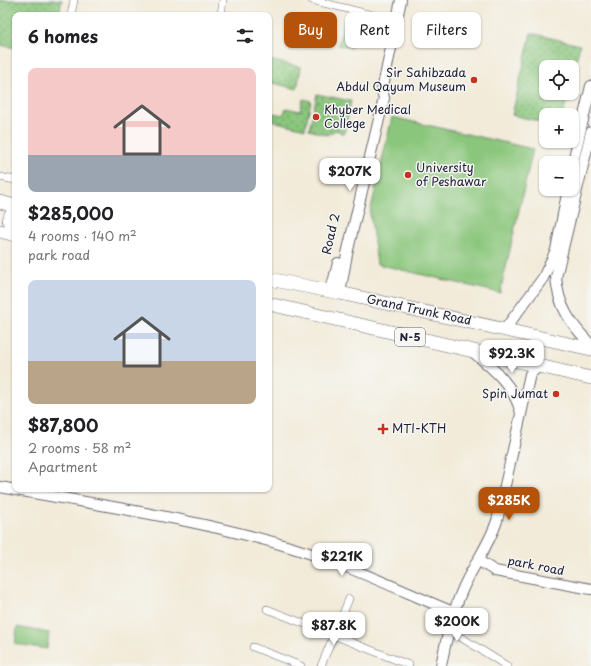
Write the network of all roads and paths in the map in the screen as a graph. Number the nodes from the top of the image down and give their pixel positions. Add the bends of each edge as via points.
1 (74, 0) edge
2 (223, 0) edge
3 (312, 0) edge
4 (401, 0) edge
5 (72, 12) edge
6 (221, 12) edge
7 (360, 12) edge
8 (398, 12) edge
9 (391, 48) edge
10 (591, 86) edge
11 (591, 132) edge
12 (574, 156) edge
13 (0, 177) edge
14 (12, 179) edge
15 (567, 196) edge
16 (0, 202) edge
17 (12, 205) edge
18 (12, 214) edge
19 (12, 225) edge
20 (564, 228) junction
21 (0, 231) edge
22 (12, 234) edge
23 (272, 280) edge
24 (334, 292) junction
25 (272, 305) edge
26 (505, 329) junction
27 (591, 345) edge
28 (591, 349) edge
29 (473, 352) junction
30 (538, 366) junction
31 (591, 378) edge
32 (521, 415) junction
33 (0, 487) edge
34 (12, 489) edge
35 (26, 492) edge
36 (479, 561) junction
37 (591, 589) edge
38 (349, 599) dead end
39 (267, 609) dead end
40 (453, 612) junction
41 (449, 630) junction
42 (334, 636) junction
43 (253, 647) dead end
44 (409, 665) edge
45 (301, 666) edge
46 (322, 666) edge
47 (441, 666) edge
48 (507, 666) edge

1 - 5 street
2 - 6 street
3 - 7 street
4 - 8 street, Road 2
9 - 24 street, Road 2 via 334,279
10 - 12 street
11 - 20 street
13 - 14 street
15 - 20 street
16 - 17 highway
18 - 19 highway via 9,220
20 - 26 street via 543,278
20 - 27 street via 556,277 557,292 568,317
21 - 22 highway
23 - 24 highway, Grand Trunk Road / N-5
24 - 26 highway, Grand Trunk Road / N-5
25 - 29 highway, N-5
26 - 28 highway, Grand Trunk Road / N-5
29 - 30 highway, N-5
29 - 32 street via 494,369 508,385
30 - 31 highway, N-5
30 - 32 street via 530,374
32 - 36 street via 497,521
33 - 34 street
35 - 40 street via 234,532 286,546 354,569
36 - 37 street, park road via 495,571
36 - 40 street via 464,584
38 - 42 street
39 - 42 street
40 - 41 street
41 - 47 street
41 - 48 street
42 - 44 street
42 - 46 street
43 - 45 street

